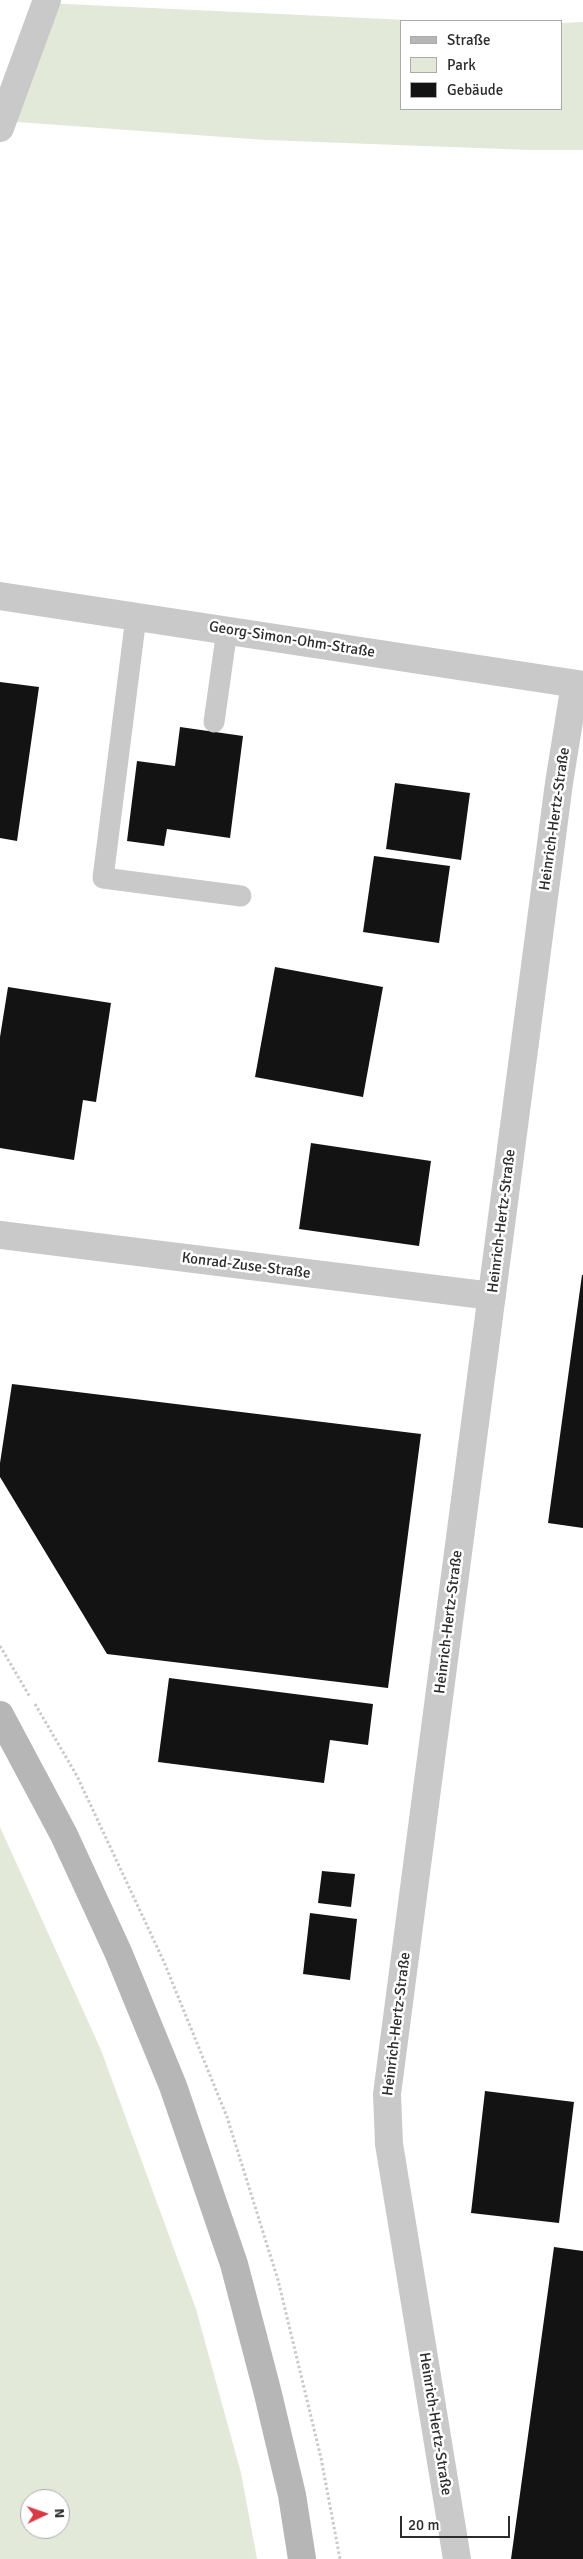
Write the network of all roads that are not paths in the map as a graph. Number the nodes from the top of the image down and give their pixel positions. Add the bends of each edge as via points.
1 (47, 0) edge
2 (0, 128) edge
3 (0, 596) edge
4 (136, 617) junction
5 (227, 630) junction
6 (579, 685) edge
7 (214, 722) dead end
8 (241, 896) dead end
9 (0, 1235) edge
10 (492, 1296) junction
11 (0, 1716) edge
12 (302, 2559) edge
13 (457, 2559) edge

1 - 2 street
3 - 4 street, Georg-Simon-Ohm-Straße
4 - 5 street, Georg-Simon-Ohm-Straße
4 - 8 lane via 103,878
5 - 6 street, Georg-Simon-Ohm-Straße
5 - 7 lane
6 - 10 street, Heinrich-Hertz-Straße via 559,783
9 - 10 street, Konrad-Zuse-Straße
10 - 13 street, Heinrich-Hertz-Straße via 387,2094 389,2144
11 - 12 street via 64,1835 174,2086 236,2273 289,2485

